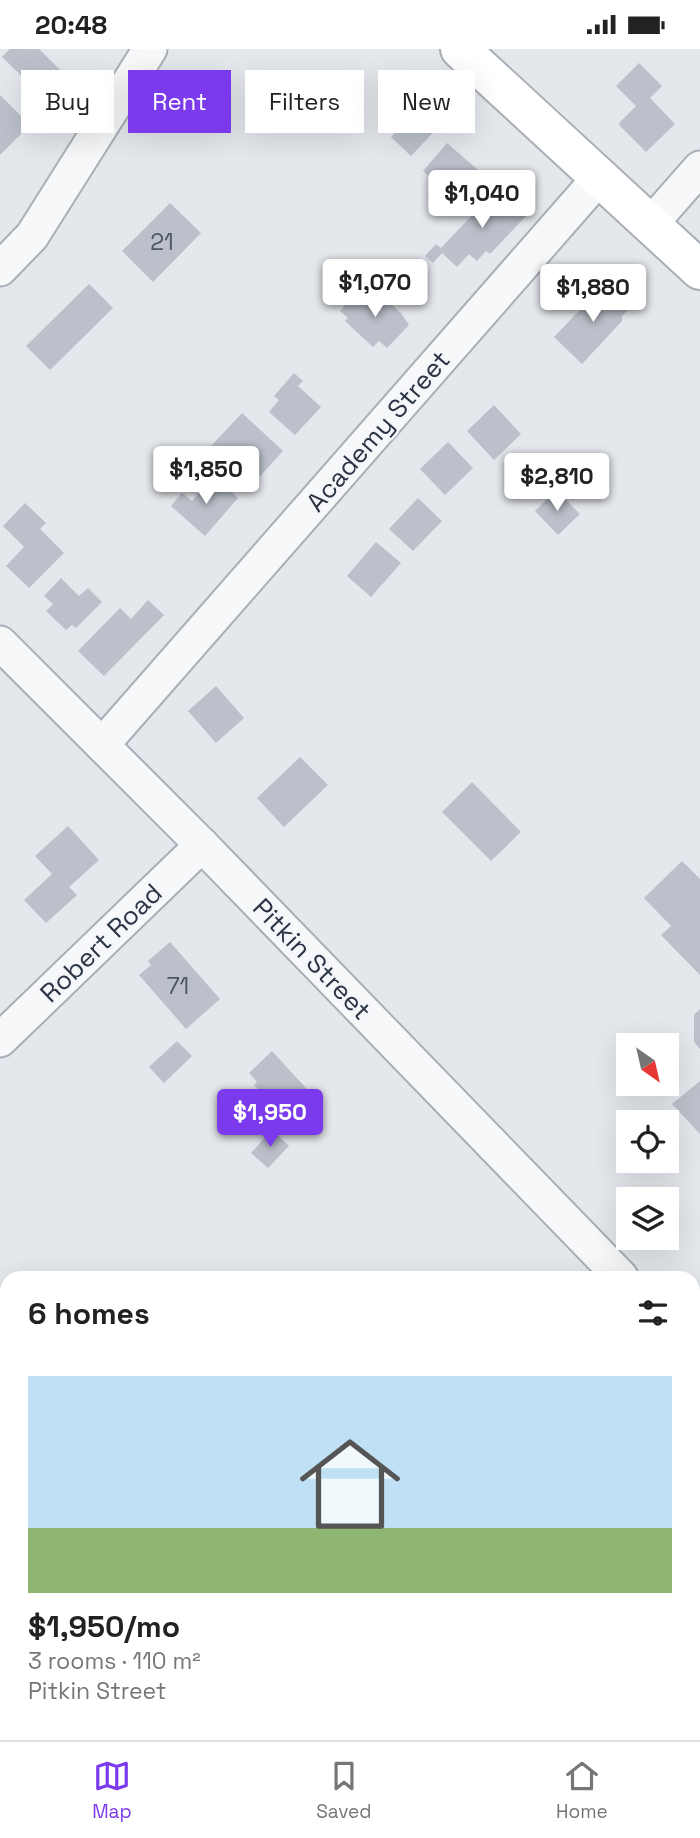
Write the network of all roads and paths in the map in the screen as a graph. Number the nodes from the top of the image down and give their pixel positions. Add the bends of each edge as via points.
1 (150, 49) edge
2 (460, 49) edge
3 (700, 168) edge
4 (598, 179) junction
5 (649, 226) junction
6 (0, 269) edge
7 (700, 270) edge
8 (0, 643) edge
9 (102, 745) junction
10 (202, 845) junction
11 (0, 1040) edge
12 (612, 1271) edge

1 - 6 street via 32,236
2 - 4 street
3 - 5 street
4 - 5 street
4 - 9 street, Academy Street
5 - 7 street
8 - 9 street, Pitkin Street
9 - 10 street, Pitkin Street
10 - 11 street, Robert Road
10 - 12 street, Pitkin Street

